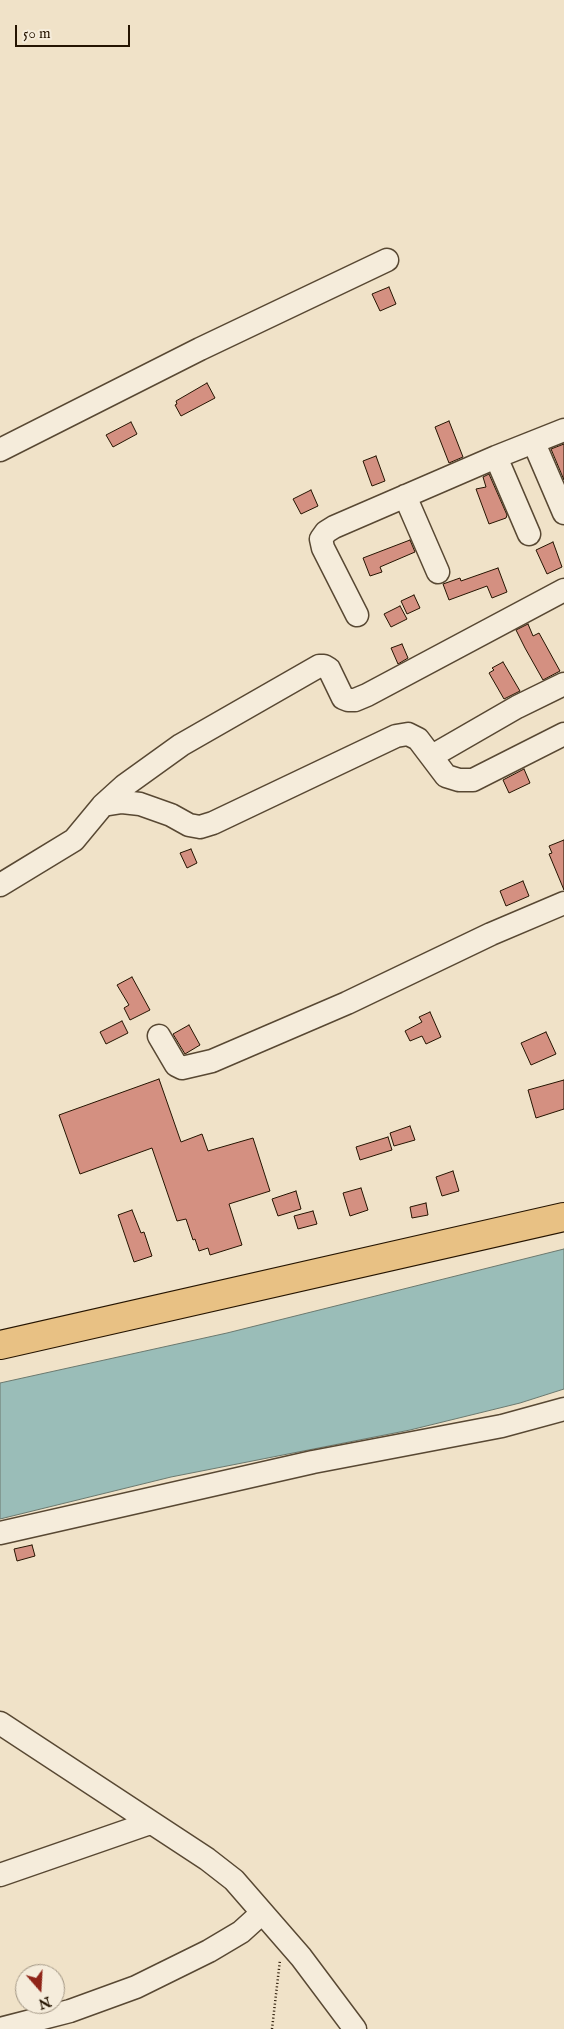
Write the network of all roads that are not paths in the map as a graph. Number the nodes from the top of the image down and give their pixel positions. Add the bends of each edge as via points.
1 (387, 260) dead end
2 (564, 430) edge
3 (534, 443) junction
4 (0, 450) edge
5 (496, 457) junction
6 (405, 496) junction
7 (564, 513) edge
8 (528, 534) dead end
9 (438, 572) dead end
10 (564, 590) edge
11 (357, 615) dead end
12 (564, 684) edge
13 (564, 734) edge
14 (432, 756) junction
15 (103, 805) junction
16 (0, 885) edge
17 (564, 903) edge
18 (159, 1036) dead end
19 (564, 1217) edge
20 (0, 1345) edge
21 (564, 1409) edge
22 (0, 1533) edge
23 (0, 1723) edge
24 (150, 1823) junction
25 (0, 1875) edge
26 (262, 1913) junction
27 (0, 2029) edge
28 (355, 2029) edge

1 - 4 street via 200,349
2 - 3 street
3 - 5 street
3 - 7 street
5 - 6 street
5 - 8 street
6 - 9 street
6 - 11 street via 334,527 321,539
10 - 15 street via 355,700 343,698 329,669 320,666 181,745
12 - 14 street
13 - 14 street via 472,780 446,776
14 - 15 street via 418,739 408,734 396,736 200,827 140,804
15 - 16 street via 74,840
17 - 18 street via 212,1061 182,1068 176,1065
19 - 20 main road
21 - 22 street via 502,1426 313,1462
23 - 24 street
24 - 25 street
24 - 26 street via 234,1880
26 - 27 street via 241,1932 208,1952 136,1987 70,2011
26 - 28 street

